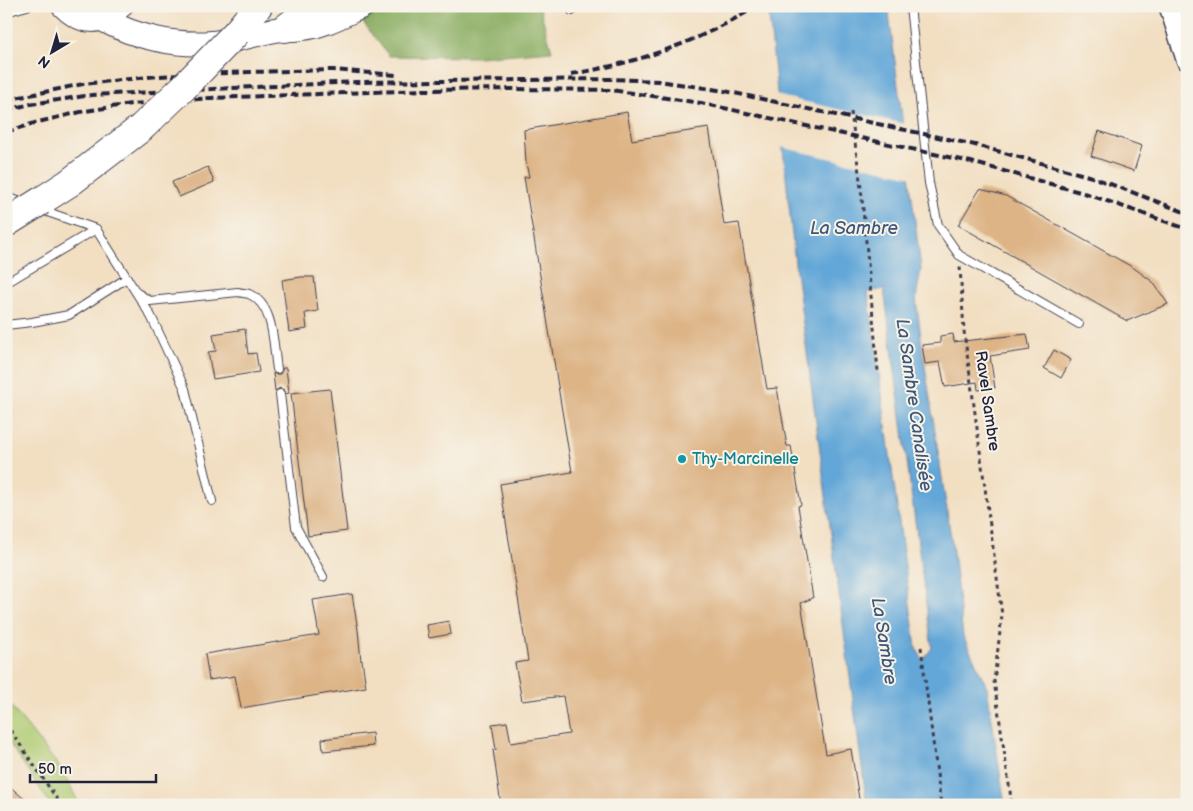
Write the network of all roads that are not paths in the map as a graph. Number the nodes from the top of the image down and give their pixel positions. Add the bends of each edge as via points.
1 (28, 6) edge
2 (258, 6) edge
3 (322, 6) edge
4 (362, 6) edge
5 (910, 6) edge
6 (1170, 6) edge
7 (65, 9) edge
8 (6, 12) edge
9 (111, 13) edge
10 (286, 28) junction
11 (1187, 59) edge
12 (6, 197) edge
13 (6, 223) edge
14 (96, 229) junction
15 (127, 278) junction
16 (6, 283) edge
17 (137, 294) junction
18 (1079, 324) dead end
19 (6, 325) edge
20 (277, 369) dead end
21 (280, 394) dead end
22 (212, 501) dead end
23 (323, 577) dead end

1 - 8 lane
2 - 13 highway, bridge via 211,60 140,128 69,183
3 - 10 highway
4 - 10 main road via 302,28
5 - 18 lane via 929,183 938,225 959,255
6 - 11 main road
7 - 9 main road via 88,20
9 - 10 main road via 119,28 143,37 178,42 212,43
12 - 14 lane
14 - 15 lane
14 - 16 lane
15 - 17 lane
15 - 19 lane via 69,315
17 - 20 lane via 150,300 238,292 250,294 262,304 270,319
17 - 22 lane via 151,316 185,389
21 - 23 lane via 296,527

